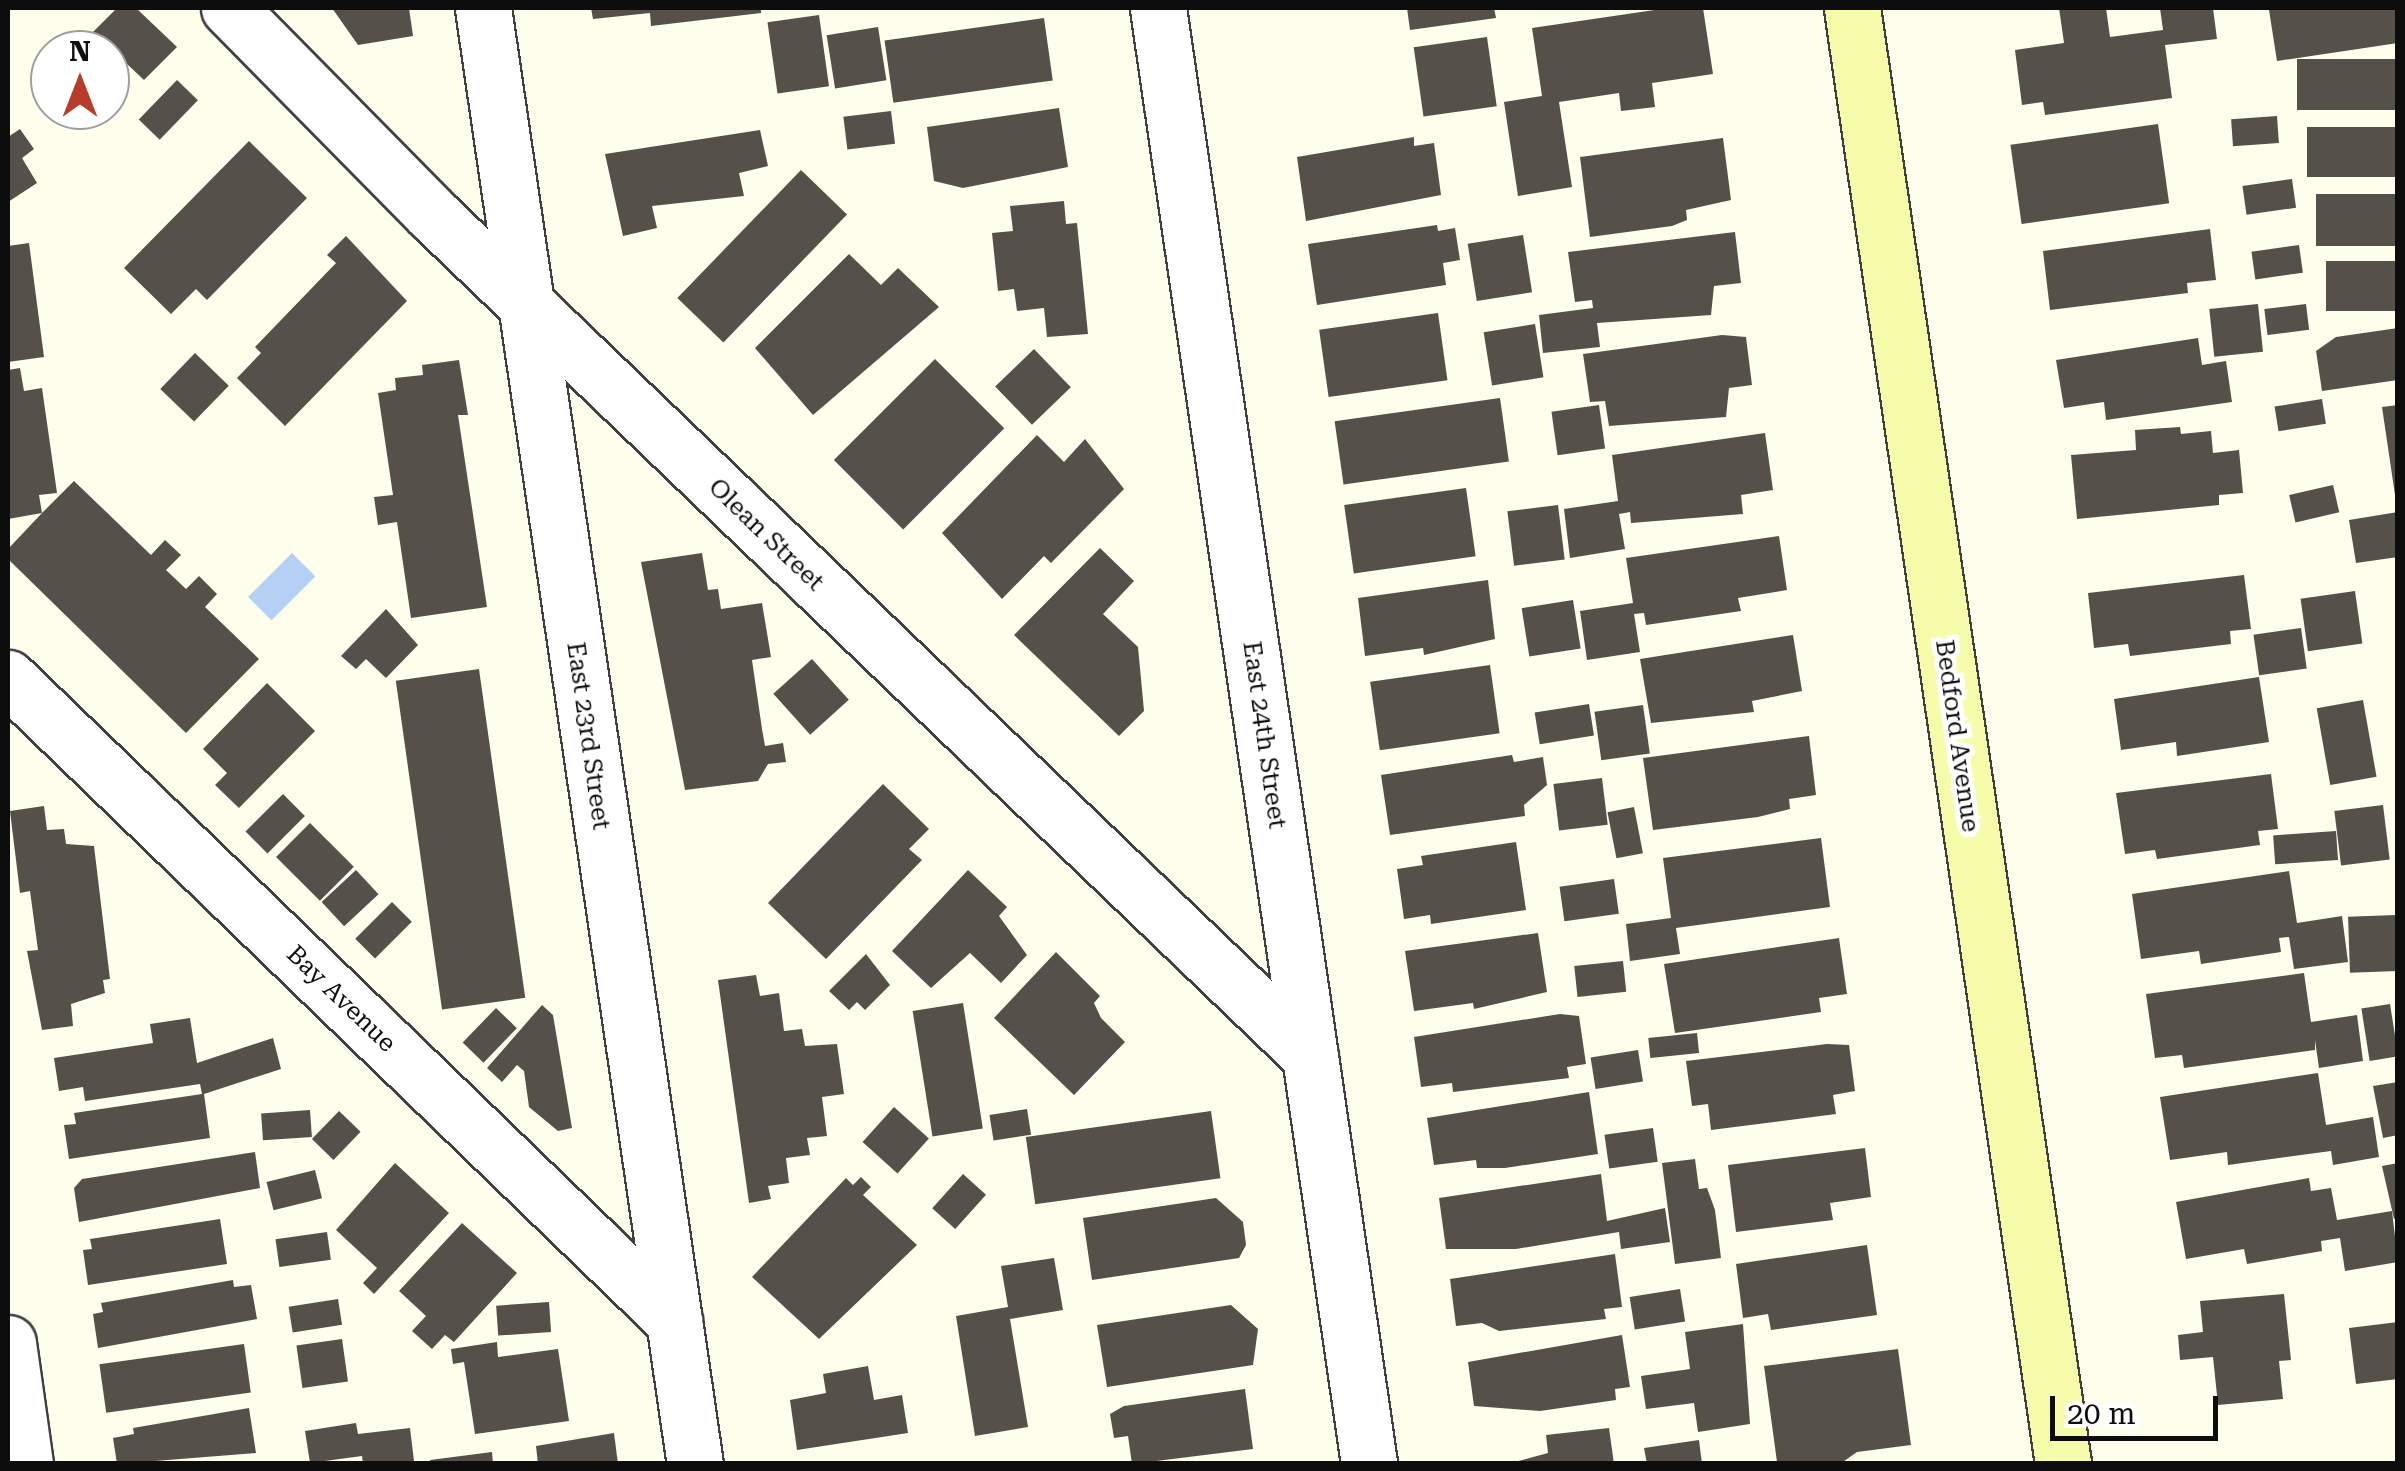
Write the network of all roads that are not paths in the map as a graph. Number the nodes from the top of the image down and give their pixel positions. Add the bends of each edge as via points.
1 (229, 8) edge
2 (483, 8) edge
3 (1158, 8) edge
4 (1852, 8) edge
5 (524, 304) junction
6 (8, 678) edge
7 (1310, 1056) junction
8 (674, 1321) junction
9 (8, 1343) edge
10 (25, 1464) edge
11 (695, 1464) edge
12 (1369, 1464) edge
13 (2063, 1464) edge

1 - 5 street, Olean Street
2 - 5 street, East 23rd Street
3 - 7 street, East 24th Street
4 - 13 main road, Bedford Avenue
5 - 7 street, Olean Street
5 - 8 street, East 23rd Street
6 - 8 street, Bay Avenue
7 - 12 street, East 24th Street
8 - 11 street, East 23rd Street
9 - 10 street

